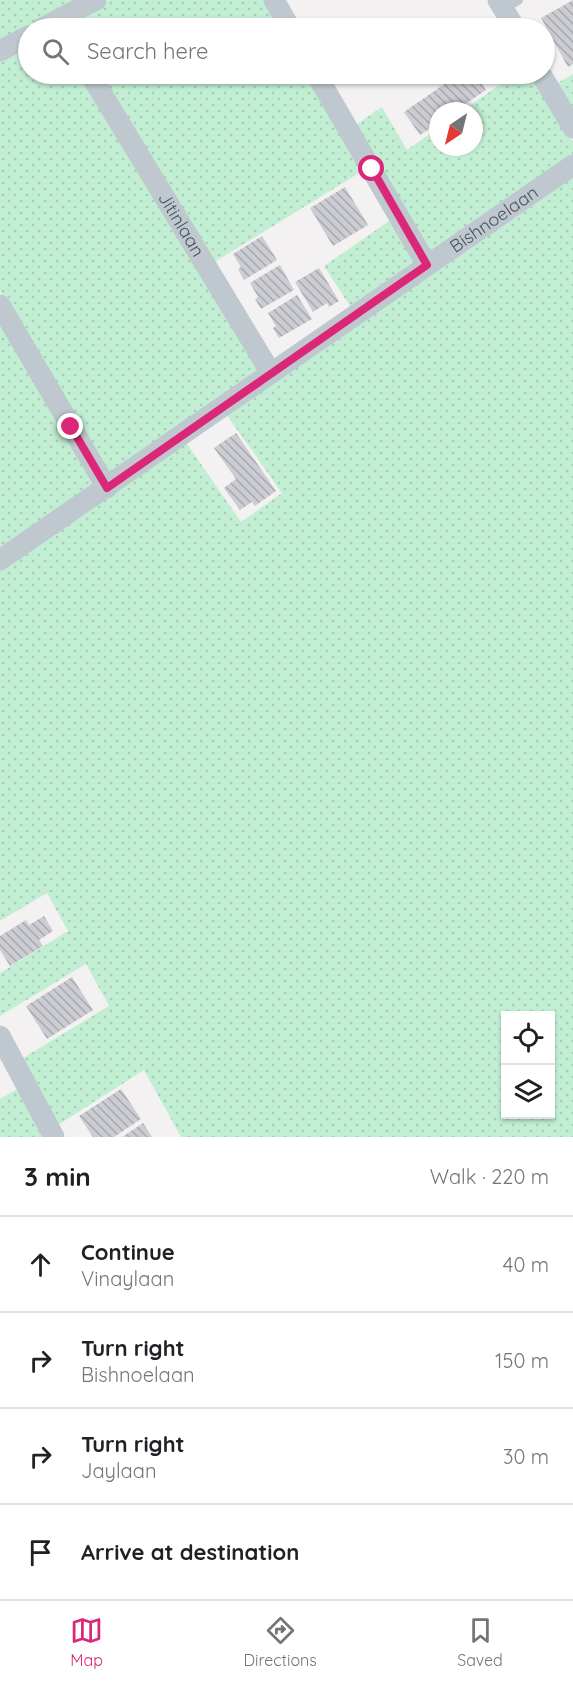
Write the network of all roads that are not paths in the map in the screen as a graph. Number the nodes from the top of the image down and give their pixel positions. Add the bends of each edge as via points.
1 (96, 0) edge
2 (274, 0) edge
3 (507, 3) edge
4 (67, 18) edge
5 (284, 18) edge
6 (512, 18) edge
7 (18, 41) edge
8 (0, 51) edge
9 (96, 84) edge
10 (322, 84) edge
11 (547, 84) edge
12 (573, 128) edge
13 (573, 165) edge
14 (427, 265) junction
15 (0, 305) edge
16 (271, 374) junction
17 (107, 488) junction
18 (0, 560) edge
19 (0, 1036) edge
20 (54, 1137) edge

1 - 4 street
2 - 5 street
3 - 6 street
7 - 8 street
9 - 16 street, Jitinlaan
10 - 14 street
11 - 12 street
13 - 14 street, Bishnoelaan
14 - 16 street, Bishnoelaan
15 - 17 street
16 - 17 street, Bishnoelaan
17 - 18 street, Bishnoelaan
19 - 20 street

